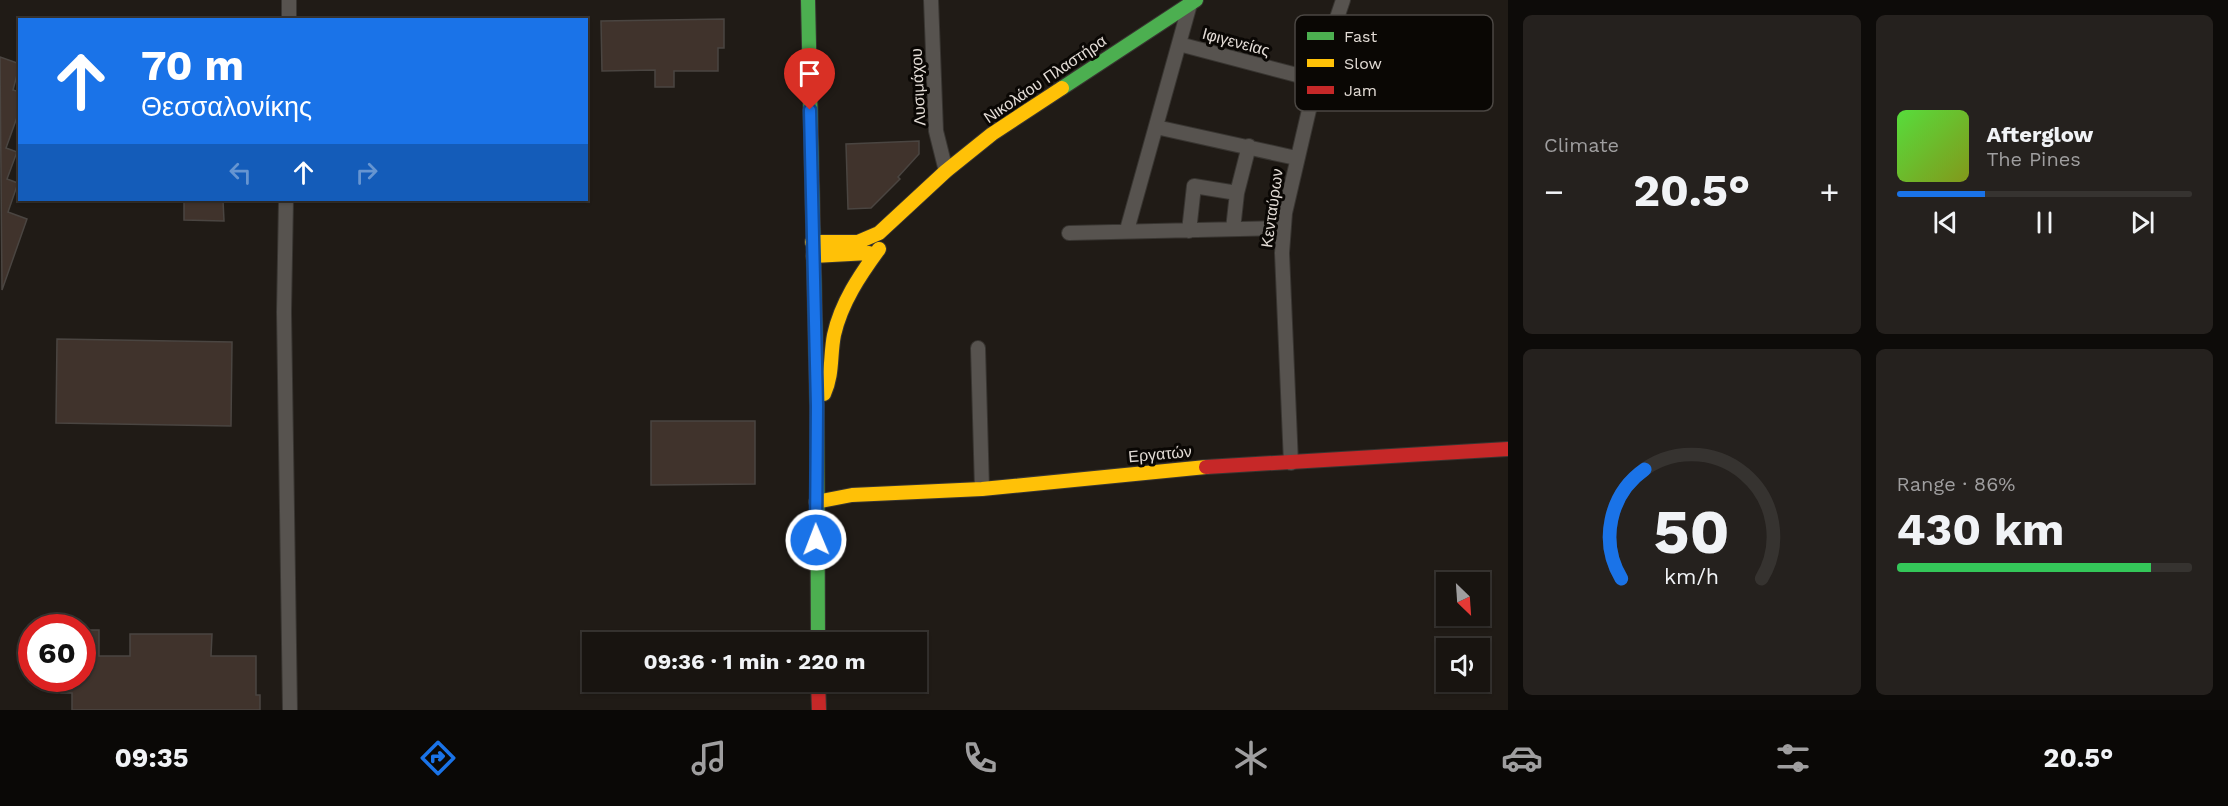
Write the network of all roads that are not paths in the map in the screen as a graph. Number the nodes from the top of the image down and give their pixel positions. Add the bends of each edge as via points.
1 (289, 0) edge
2 (807, 0) edge
3 (931, 0) edge
4 (1343, 0) edge
5 (1193, 2) edge
6 (1338, 15) edge
7 (289, 18) edge
8 (1179, 44) junction
9 (1295, 74) edge
10 (1308, 111) edge
11 (1156, 128) junction
12 (1249, 146) junction
13 (1296, 158) junction
14 (946, 171) junction
15 (1237, 193) junction
16 (920, 196) junction
17 (286, 201) edge
18 (1233, 228) junction
19 (1283, 228) junction
20 (1127, 230) junction
21 (1189, 231) junction
22 (1069, 233) dead end
23 (812, 249) junction
24 (879, 249) junction
25 (978, 348) dead end
26 (817, 406) junction
27 (1508, 449) edge
28 (1291, 462) junction
29 (982, 489) junction
30 (816, 502) junction
31 (818, 632) edge
32 (818, 692) edge
33 (290, 710) edge
34 (819, 710) edge

1 - 7 street
2 - 23 main road
3 - 14 street, Λυσιμάχου via 936,130
4 - 6 street, Κενταύρων
5 - 8 street
5 - 14 main road, Νικολάου Πλαστήρα via 1010,122
8 - 9 street, Ιφιγενείας
8 - 11 street
10 - 13 street, Κενταύρων
11 - 12 street
11 - 20 street
12 - 13 street
12 - 15 street
13 - 19 street, Κενταύρων
14 - 16 main road, Νικολάου Πλαστήρα
15 - 18 street
15 - 21 street via 1194,186
16 - 23 main road, Νικολάου Πλαστήρα via 885,229 864,241
16 - 24 main road, Νικολάου Πλαστήρα
17 - 33 street
18 - 19 street
18 - 21 street
19 - 28 street, Κενταύρων
20 - 21 street
20 - 22 street
23 - 24 main road via 864,255
23 - 26 main road
24 - 26 main road, Νικολάου Πλαστήρα via 856,281 840,314 830,381
25 - 29 street
26 - 30 main road
27 - 28 main road, Εργατών
28 - 29 main road, Εργατών via 1161,470
29 - 30 main road, Εργατών via 852,495
30 - 31 main road
32 - 34 main road

